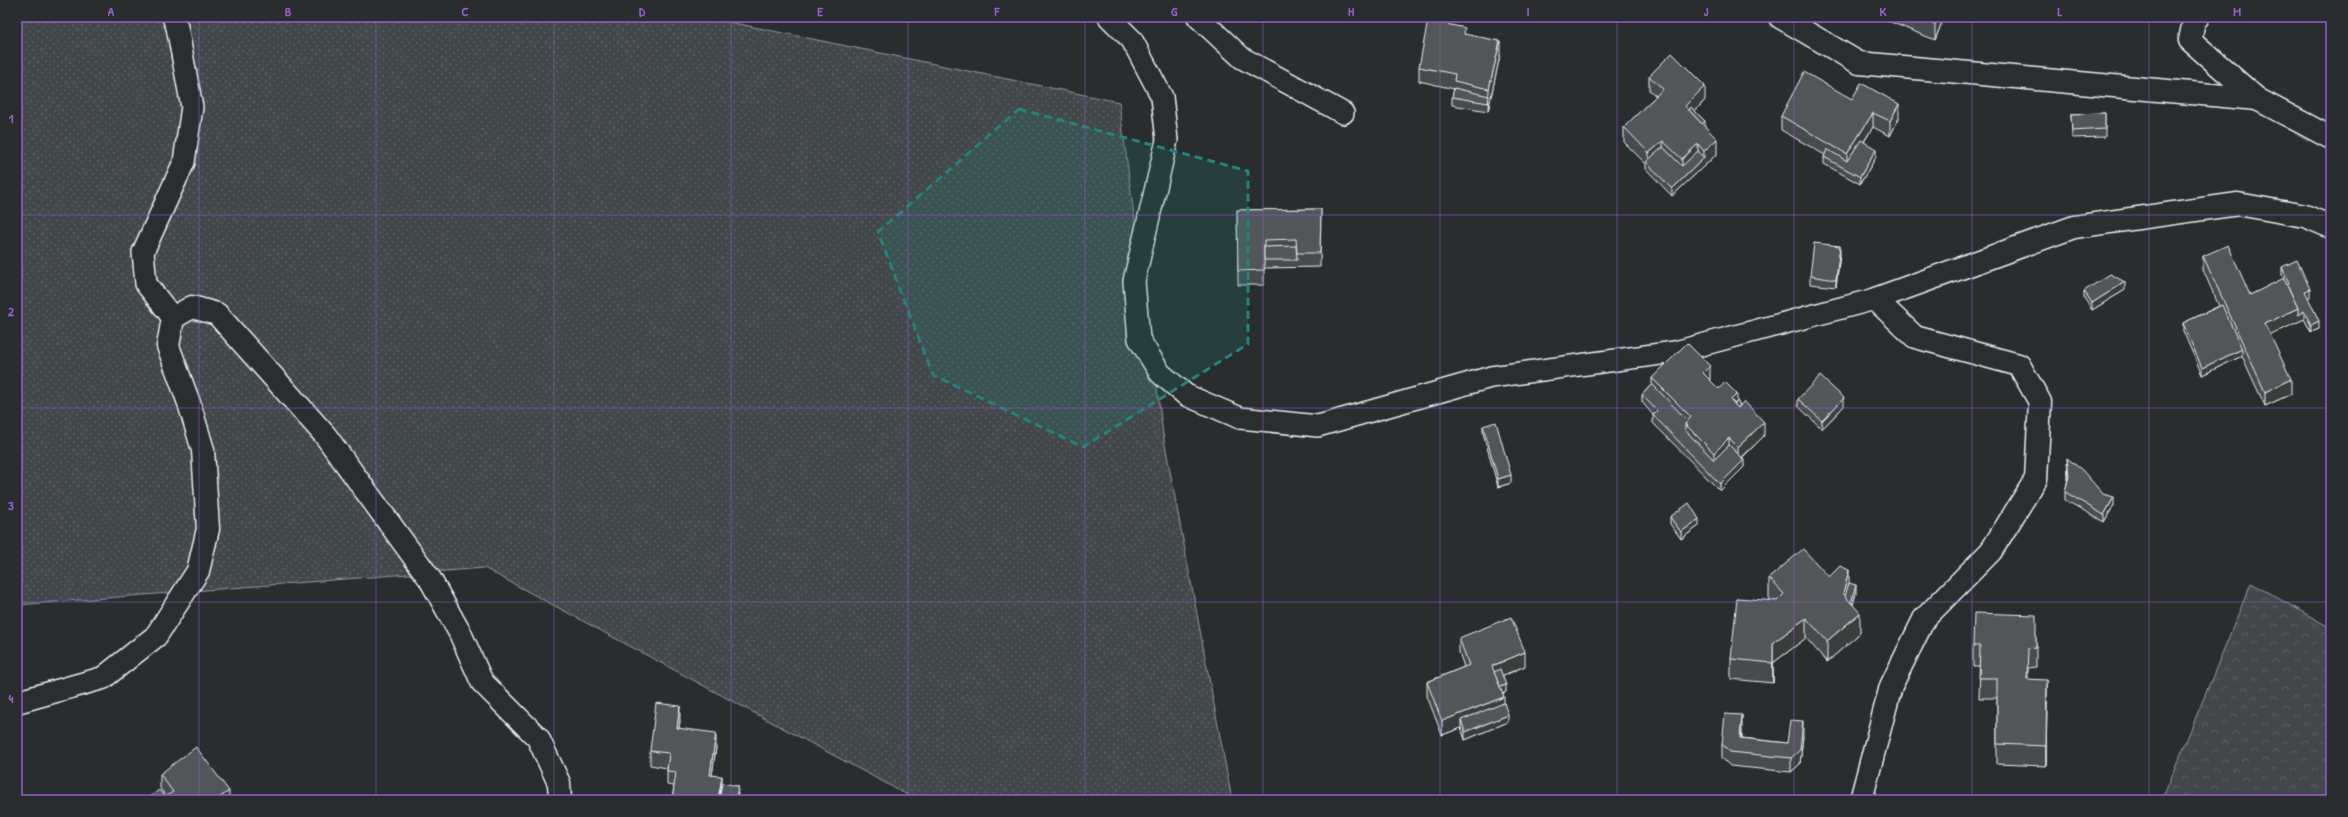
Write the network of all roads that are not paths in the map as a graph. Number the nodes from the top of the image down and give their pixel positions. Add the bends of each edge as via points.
1 (173, 17) edge
2 (1109, 17) edge
3 (1198, 17) edge
4 (1780, 17) edge
5 (2198, 17) edge
6 (2257, 99) junction
7 (1343, 114) dead end
8 (2331, 138) edge
9 (2331, 227) edge
10 (1875, 299) junction
11 (173, 318) junction
12 (17, 702) edge
13 (560, 800) edge
14 (1861, 800) edge

1 - 11 lane via 192,106 184,162 143,252 146,284
2 - 10 lane via 1132,40 1162,96 1167,140 1134,281 1139,339 1160,373 1186,395 1240,418 1318,426 1491,377 1676,352
3 - 7 lane via 1242,58
4 - 6 street via 1859,63
5 - 6 street via 2194,21 2190,40
6 - 8 street
9 - 10 street via 2305,216 2238,204 2074,227
10 - 14 street via 1914,337 2019,365 2040,402 2036,479 1991,551 1924,619 1890,686
11 - 12 street via 168,346 189,403 202,450 208,529 198,571 156,636 103,678
11 - 13 street via 192,307 217,314 325,435 430,579 460,633 482,682 538,738 559,783

